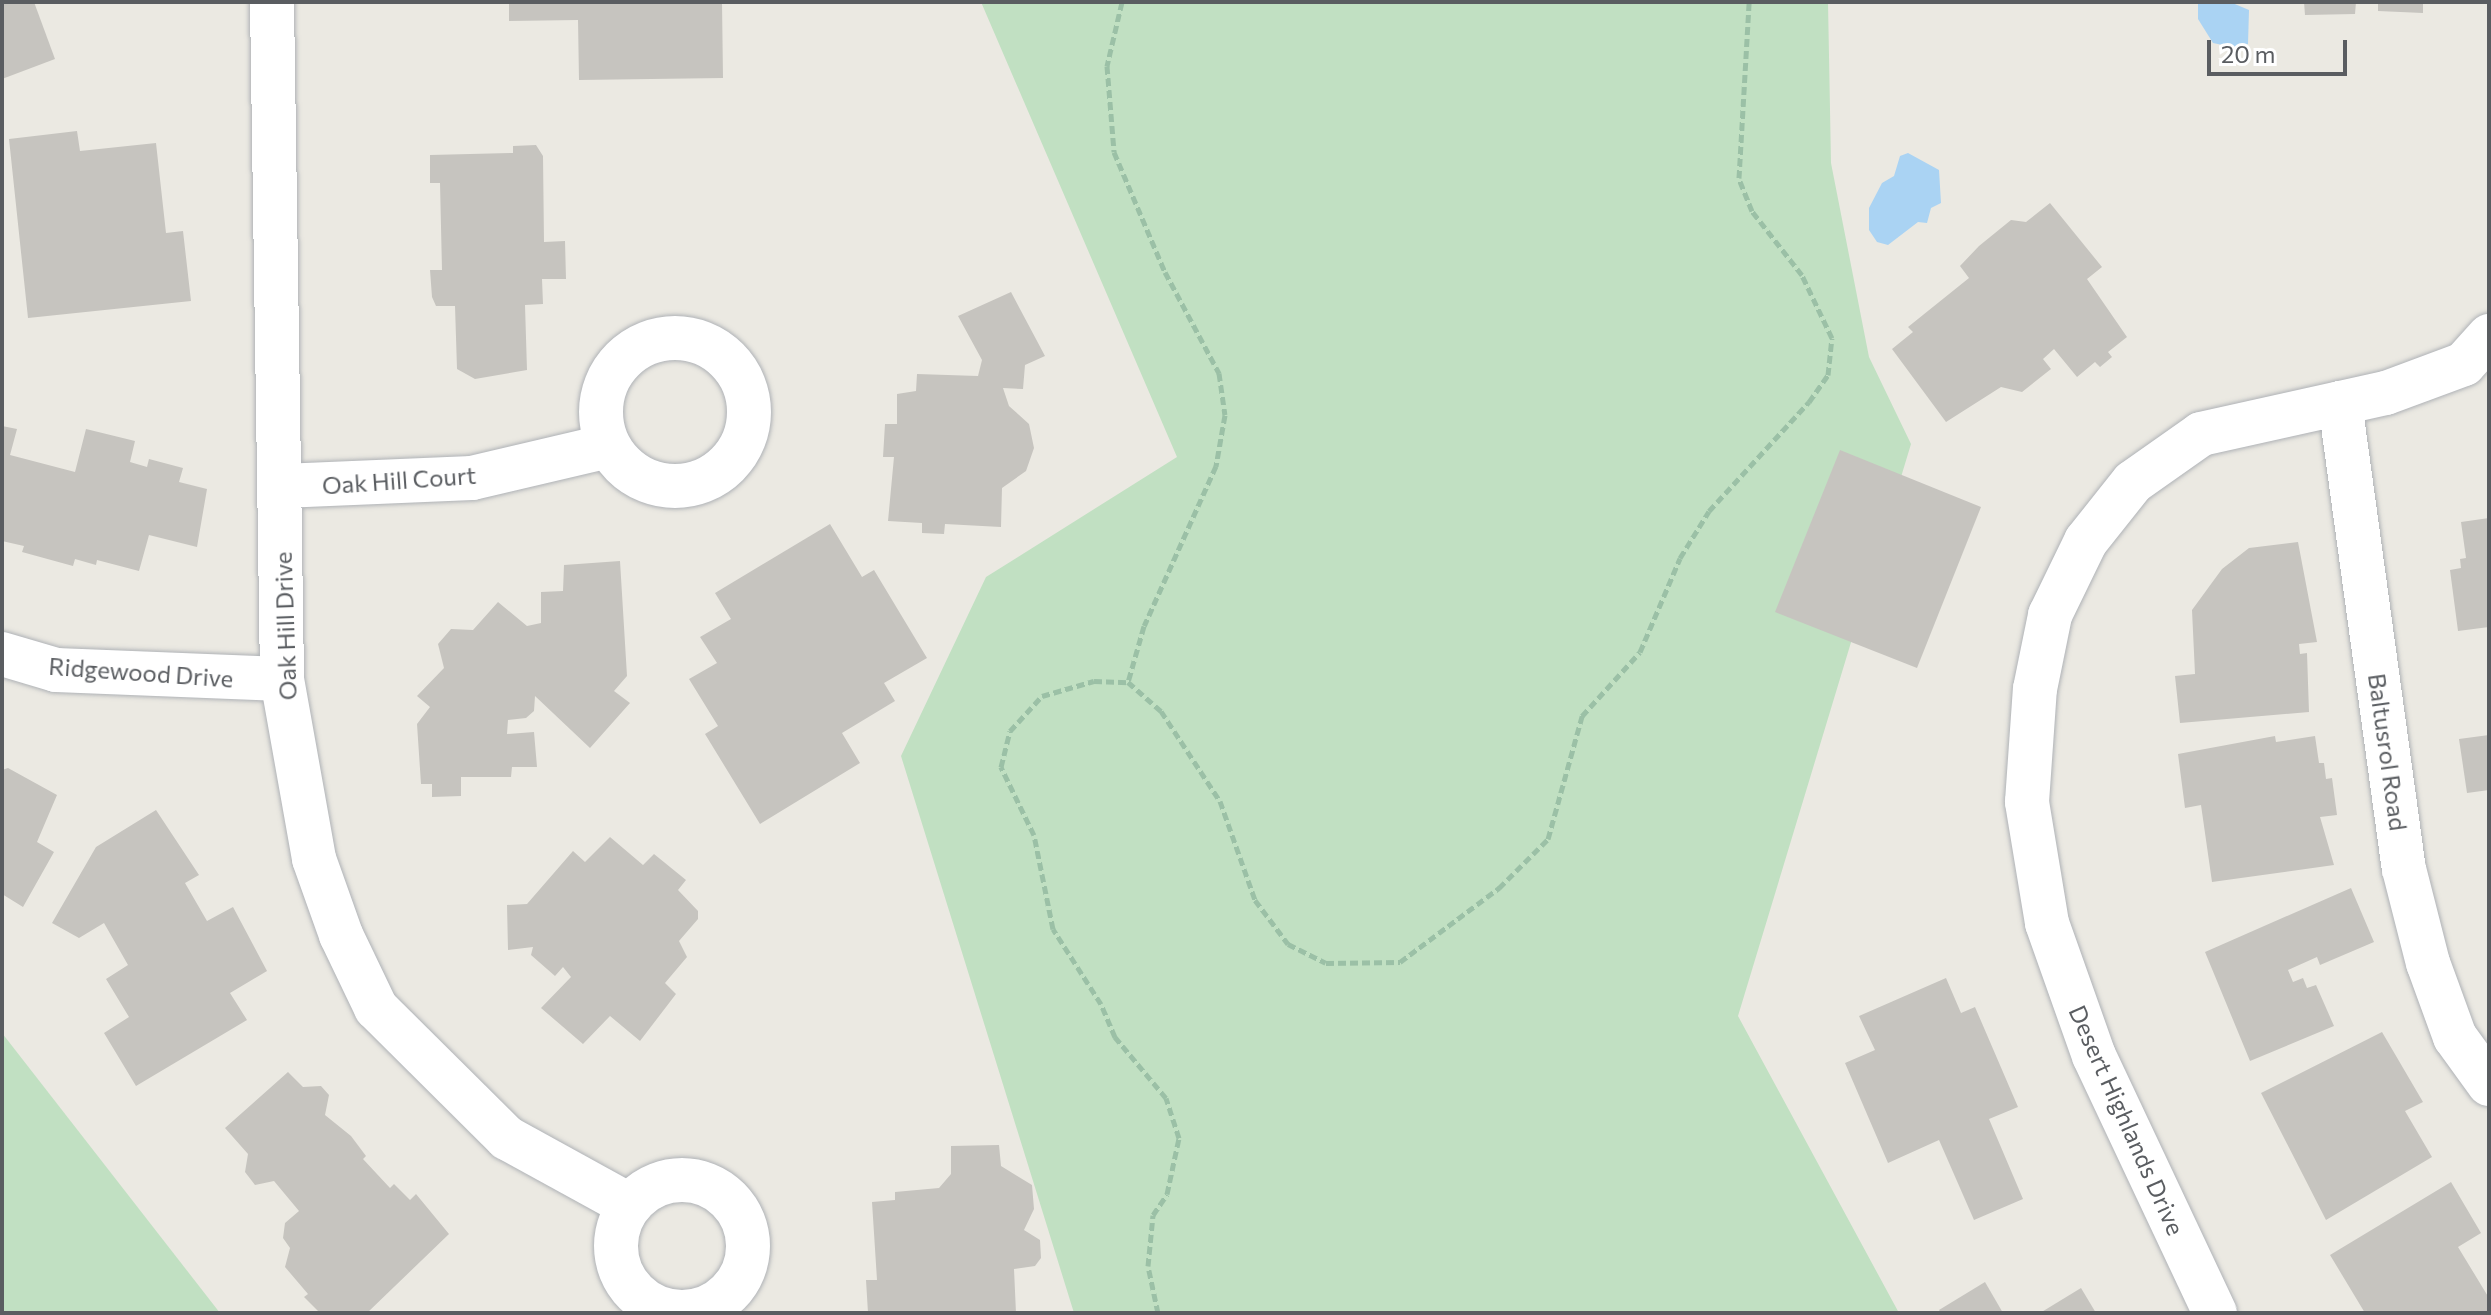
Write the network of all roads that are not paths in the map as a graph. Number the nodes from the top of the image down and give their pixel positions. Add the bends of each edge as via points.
1 (272, 2) edge
2 (2489, 336) edge
3 (2340, 403) junction
4 (608, 446) dead end
5 (282, 486) junction
6 (2, 654) edge
7 (282, 679) junction
8 (2489, 1084) edge
9 (629, 1205) dead end
10 (2215, 1313) edge

1 - 5 street, Oak Hill Drive
2 - 3 street, Desert Highlands Drive via 2464,364
3 - 8 street, Baltusrol Road via 2404,869 2428,963 2455,1037
3 - 10 street, Desert Highlands Drive via 2201,434 2133,482 2086,541 2050,615 2035,689 2027,802 2047,923 2094,1056
4 - 5 street, Oak Hill Court via 472,478
5 - 7 street, Oak Hill Drive
6 - 7 street, Ridgewood Drive via 56,670
7 - 9 street, Oak Hill Drive via 314,859 341,935 376,1008 507,1138

